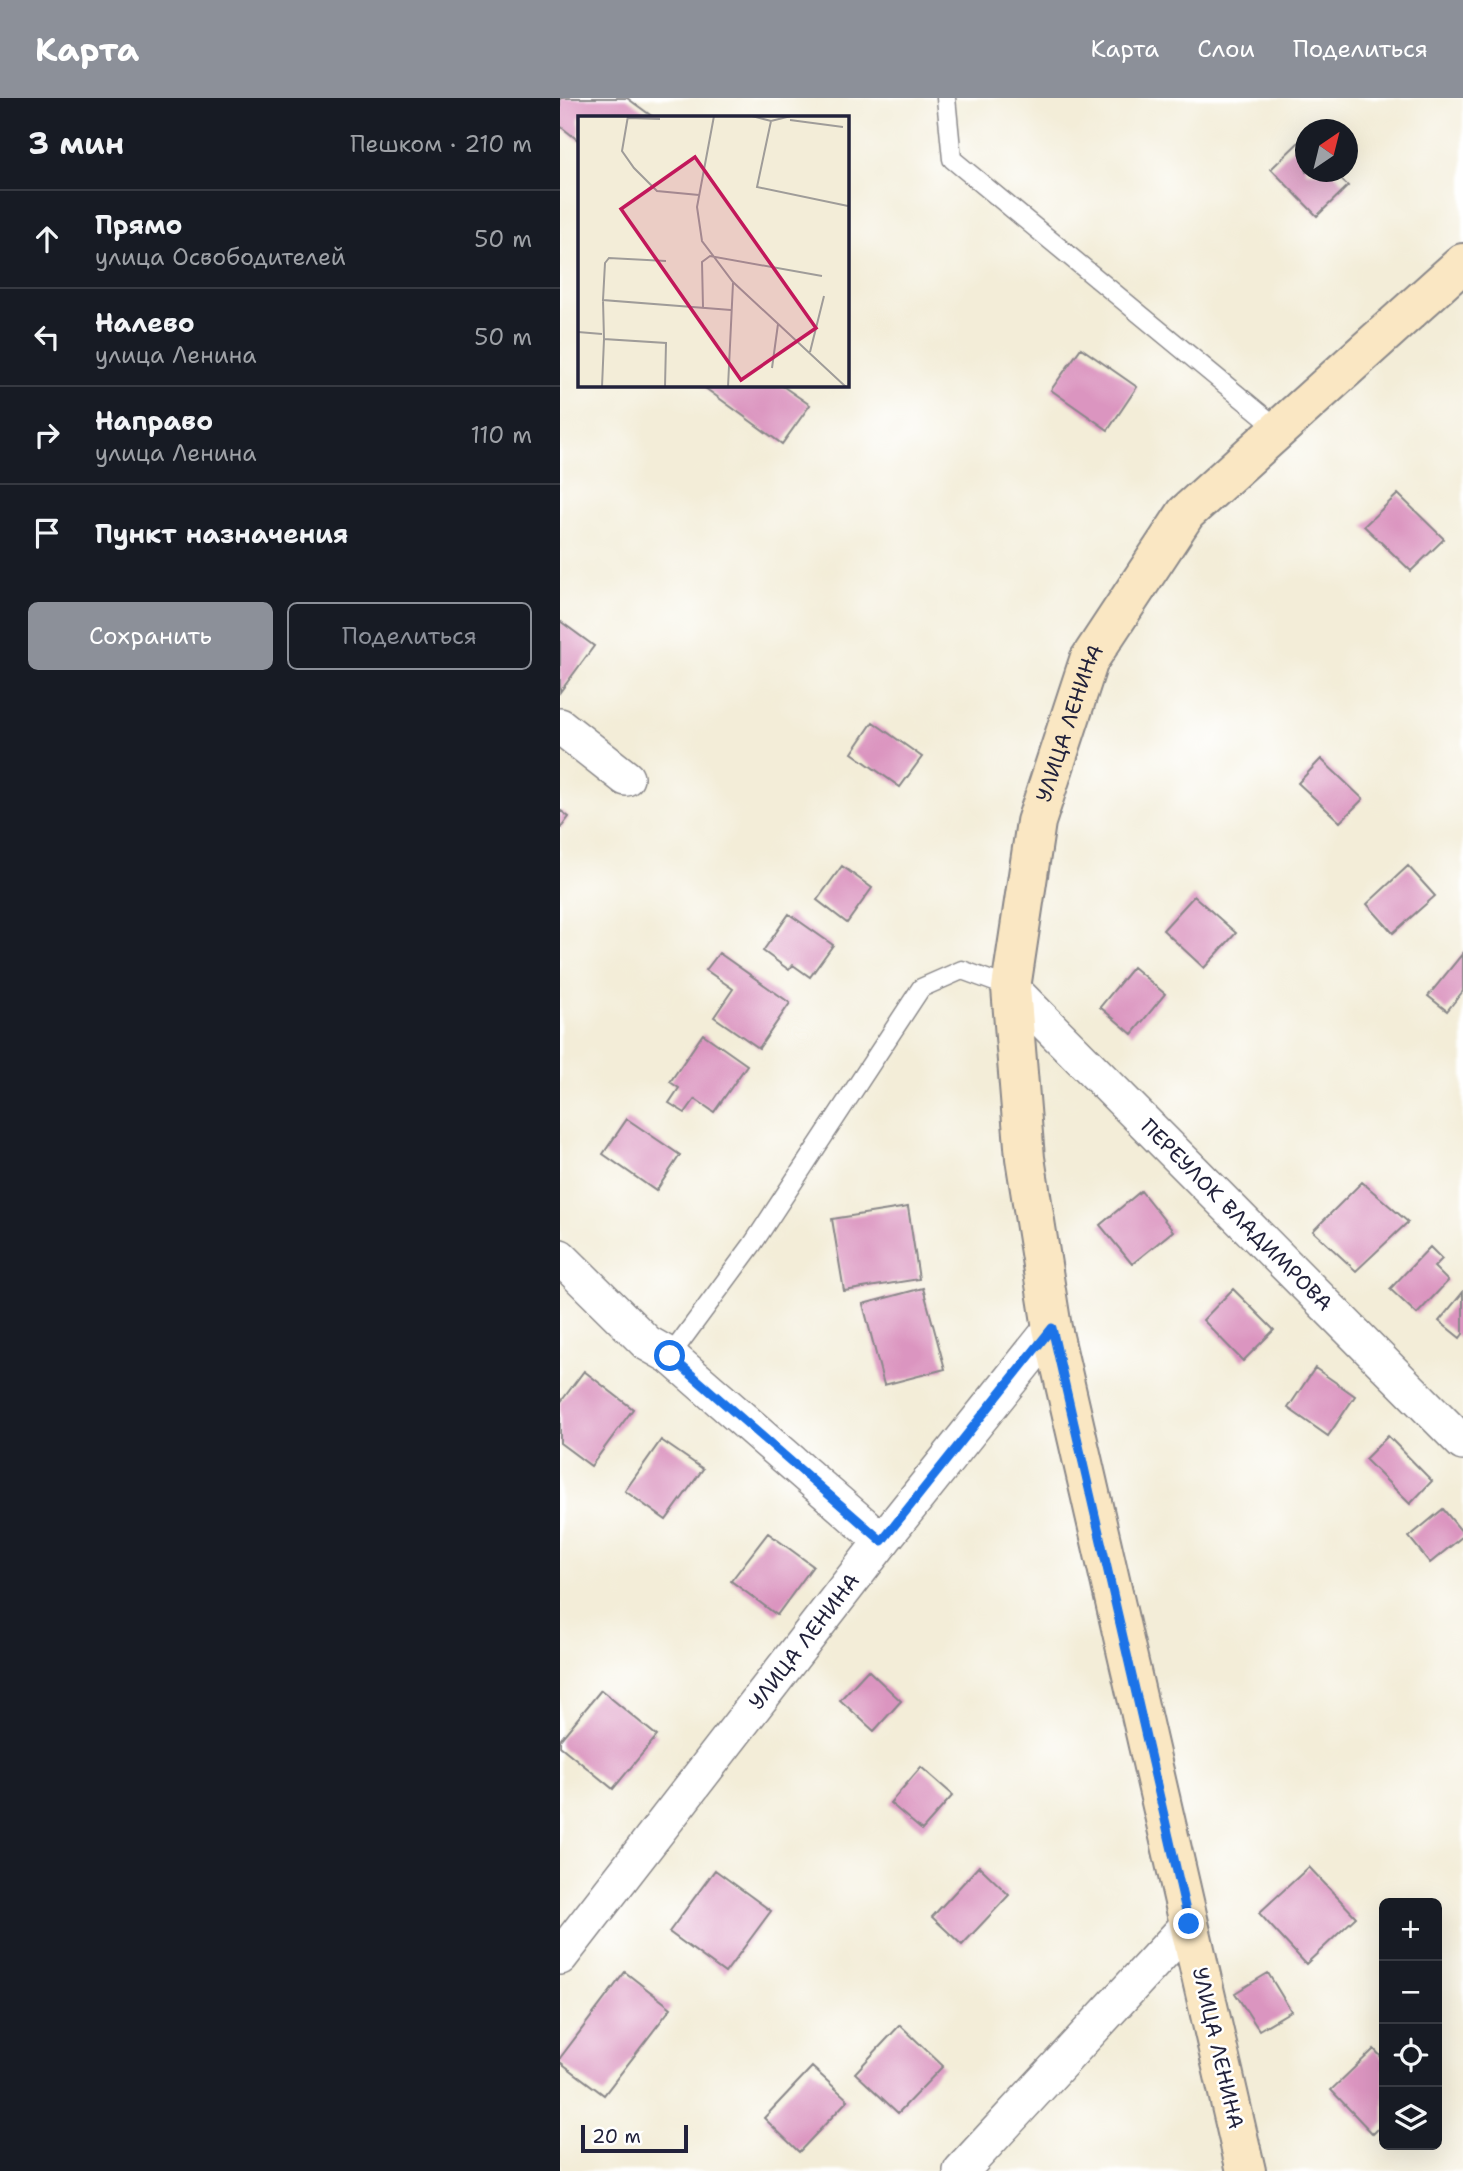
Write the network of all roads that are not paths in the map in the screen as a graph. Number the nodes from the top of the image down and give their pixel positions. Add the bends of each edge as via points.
1 (946, 98) edge
2 (1463, 263) edge
3 (1279, 429) junction
4 (560, 726) edge
5 (626, 778) dead end
6 (1011, 988) junction
7 (560, 1257) edge
8 (1052, 1328) junction
9 (670, 1356) junction
10 (1463, 1443) edge
11 (882, 1541) junction
12 (1189, 1924) junction
13 (560, 1957) edge
14 (961, 2171) edge
15 (1247, 2171) edge

1 - 3 lane via 952,159
2 - 3 main road, УЛИЦА ЛЕНИНА
3 - 6 main road, УЛИЦА ЛЕНИНА via 1186,513 1089,660 1035,822
4 - 5 street
6 - 8 main road, УЛИЦА ЛЕНИНА via 1025,1158
6 - 9 lane via 962,970 922,988 752,1245
6 - 10 street, ПЕРЕУЛОК ВЛАДИМРОВА
7 - 9 street via 647,1343
8 - 11 street, УЛИЦА ЛЕНИНА
8 - 12 main road, УЛИЦА ЛЕНИНА
9 - 11 street
11 - 13 street, УЛИЦА ЛЕНИНА
12 - 14 street, УЛИЦА ЛЕНИНА
12 - 15 main road, УЛИЦА ЛЕНИНА

